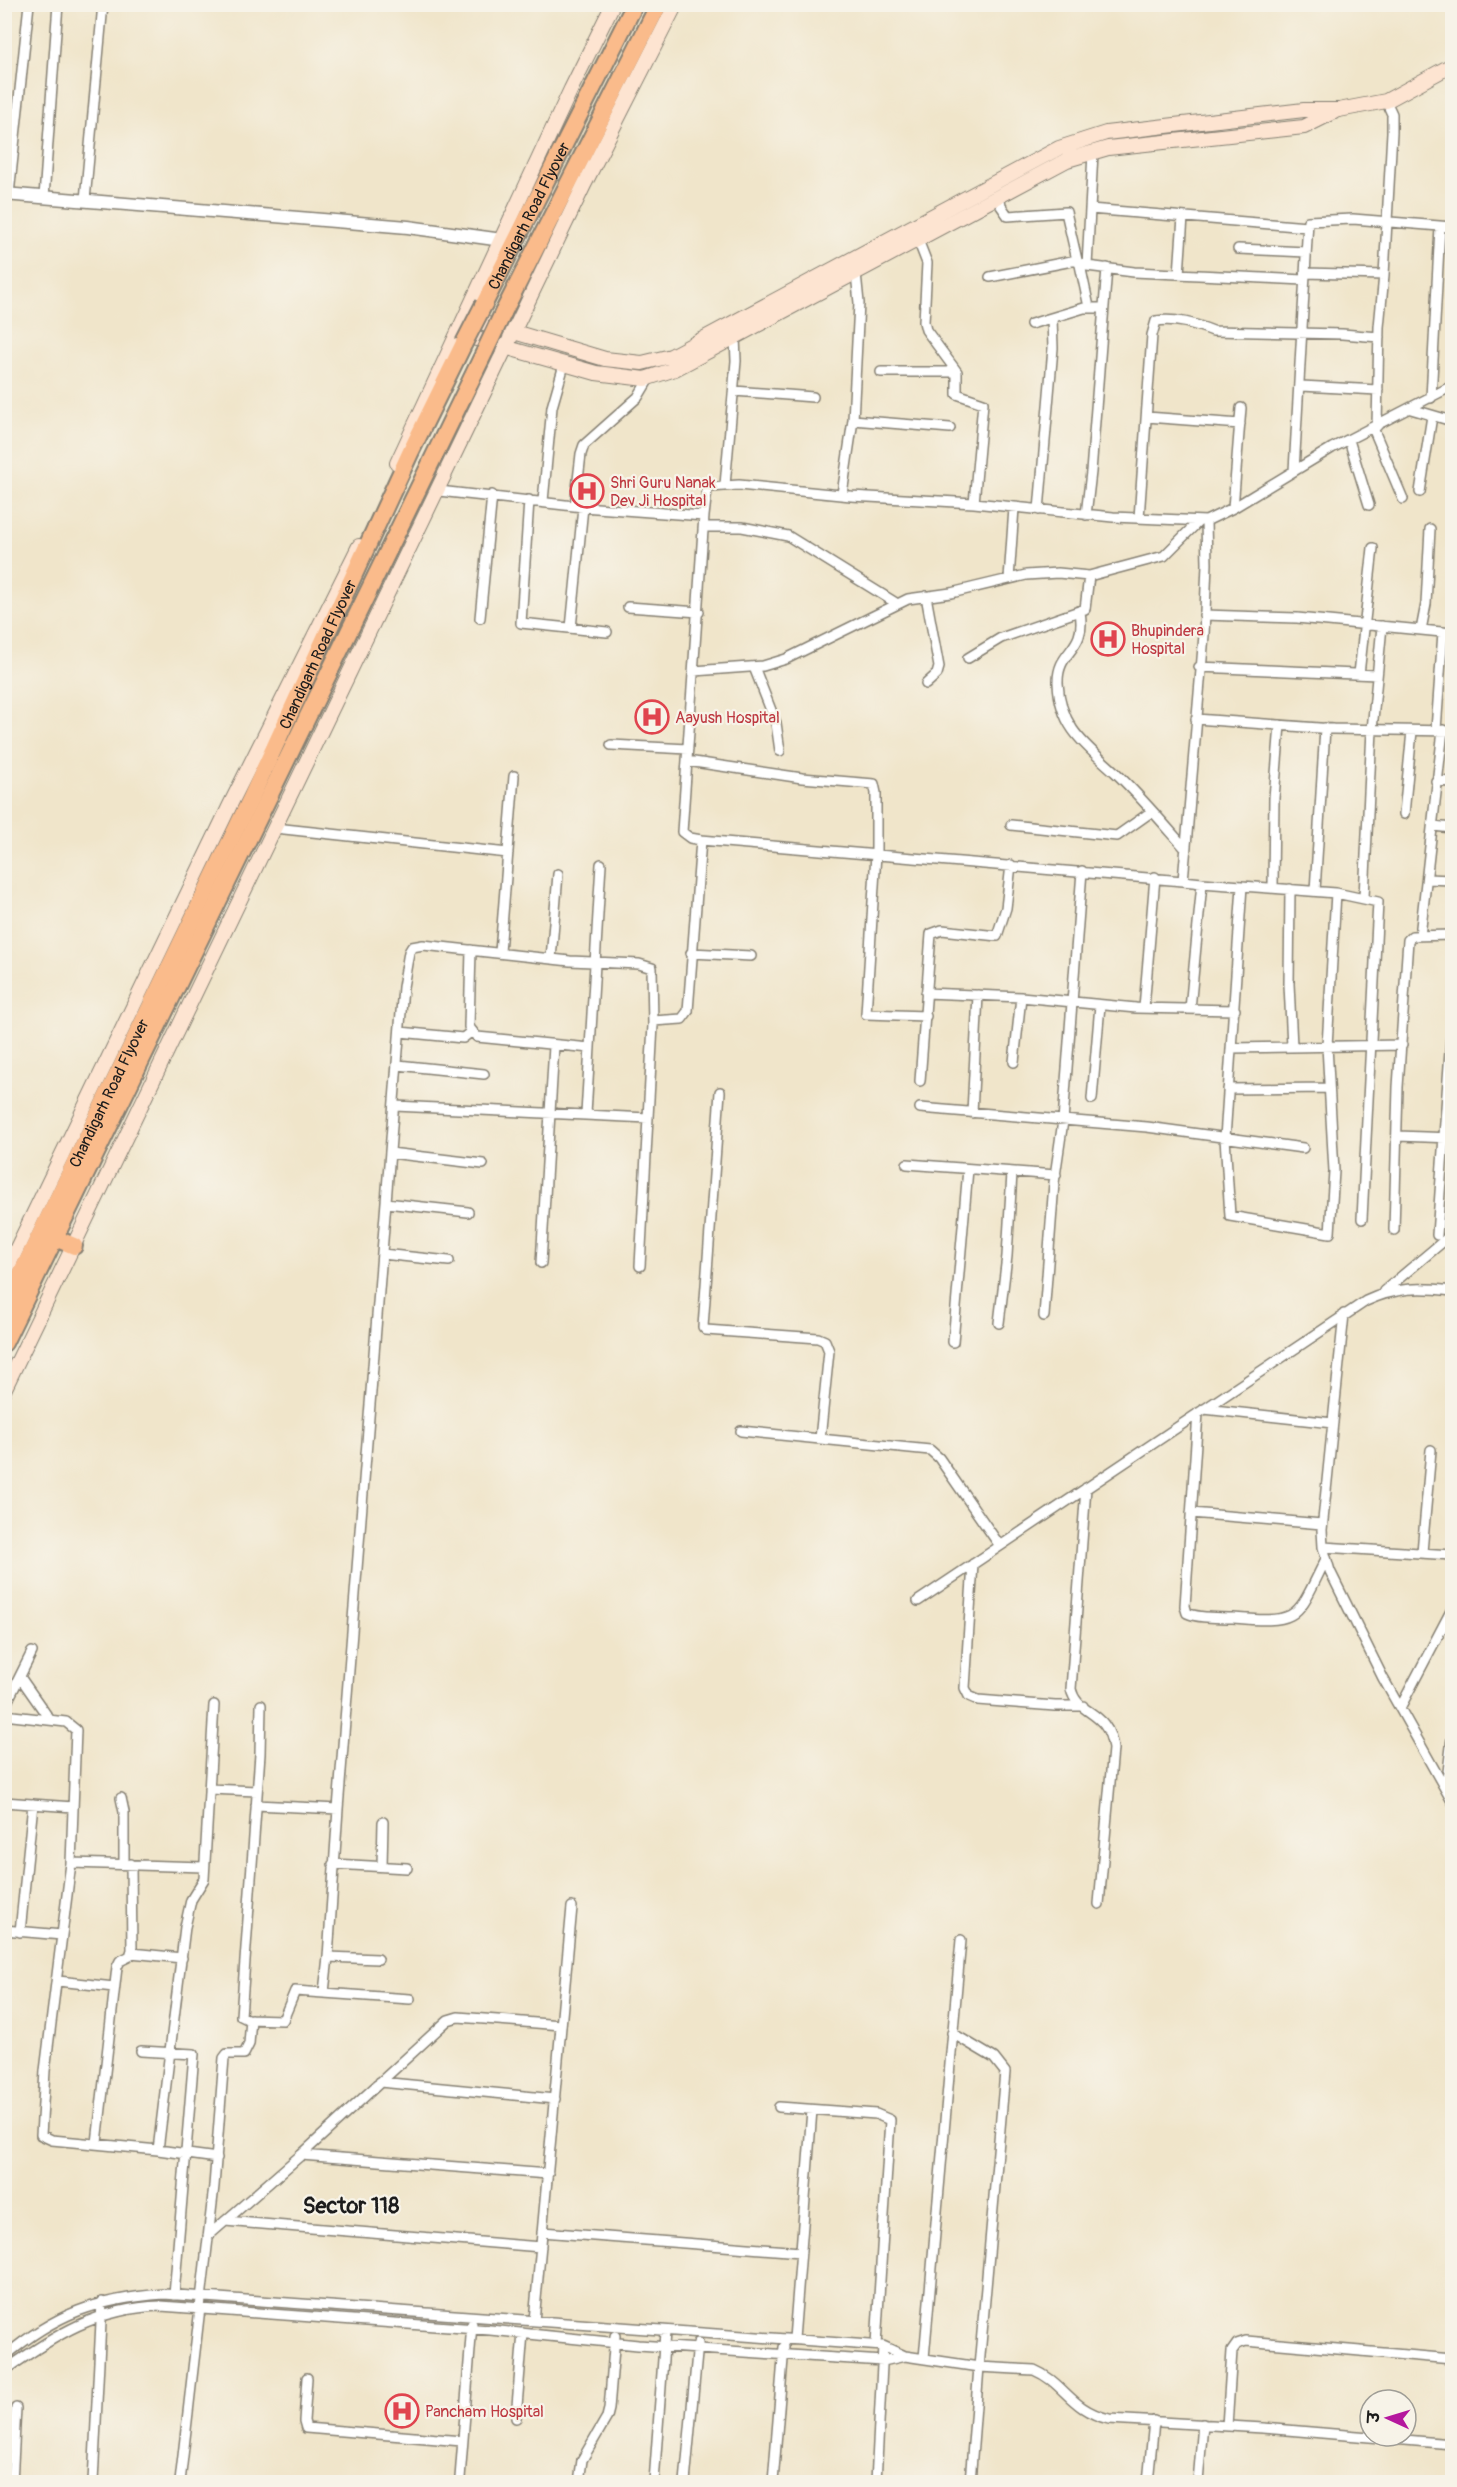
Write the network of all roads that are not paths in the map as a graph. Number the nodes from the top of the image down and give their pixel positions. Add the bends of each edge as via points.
1 (29, 4) edge
2 (58, 4) edge
3 (103, 4) edge
4 (613, 4) edge
5 (635, 4) edge
6 (659, 4) edge
7 (676, 4) edge
8 (1452, 65) edge
9 (1386, 101) junction
10 (1339, 110) junction
11 (1094, 153) junction
12 (7, 194) edge
13 (999, 196) junction
14 (44, 197) junction
15 (85, 200) junction
16 (1090, 209) junction
17 (1183, 217) junction
18 (1389, 223) junction
19 (1440, 226) junction
20 (1307, 227) junction
21 (1452, 227) edge
22 (502, 240) junction
23 (918, 240) junction
24 (1238, 249) dead end
25 (1306, 252) junction
26 (1081, 264) junction
27 (1107, 268) junction
28 (856, 273) junction
29 (1179, 274) junction
30 (1384, 275) junction
31 (990, 277) dead end
32 (1305, 277) junction
33 (1089, 307) junction
34 (1103, 308) junction
35 (465, 317) junction
36 (1052, 318) junction
37 (1031, 324) dead end
38 (514, 332) junction
39 (1302, 332) junction
40 (458, 333) junction
41 (735, 337) junction
42 (1379, 337) junction
43 (506, 348) junction
44 (564, 364) junction
45 (880, 372) dead end
46 (957, 372) junction
47 (650, 377) junction
48 (1301, 386) junction
49 (1452, 386) edge
50 (1378, 390) junction
51 (734, 391) junction
52 (813, 397) dead end
53 (1431, 398) junction
54 (1241, 408) dead end
55 (1411, 409) junction
56 (1432, 416) junction
57 (1147, 417) junction
58 (853, 420) junction
59 (1452, 421) edge
60 (1240, 424) junction
61 (1375, 427) junction
62 (950, 428) dead end
63 (1349, 440) junction
64 (1294, 471) junction
65 (725, 485) junction
66 (439, 490) junction
67 (1420, 492) dead end
68 (842, 494) junction
69 (492, 495) junction
70 (1403, 499) dead end
71 (529, 500) junction
72 (543, 501) junction
73 (974, 503) junction
74 (1369, 505) dead end
75 (579, 506) junction
76 (1014, 508) junction
77 (1233, 508) junction
78 (1039, 510) junction
79 (1086, 515) junction
80 (705, 516) junction
81 (1139, 518) junction
82 (1203, 521) junction
83 (704, 527) junction
84 (1430, 529) dead end
85 (1373, 548) dead end
86 (1089, 576) junction
87 (1009, 579) junction
88 (926, 596) junction
89 (896, 603) junction
90 (628, 607) dead end
91 (699, 612) junction
92 (1080, 612) junction
93 (1204, 615) junction
94 (480, 618) dead end
95 (1365, 626) junction
96 (1382, 626) junction
97 (571, 628) junction
98 (1421, 630) junction
99 (607, 632) dead end
100 (1448, 632) edge
101 (968, 658) dead end
102 (754, 667) junction
103 (1199, 667) junction
104 (694, 671) junction
105 (1359, 674) junction
106 (1377, 675) junction
107 (926, 684) dead end
108 (1196, 719) junction
109 (1280, 725) junction
110 (1325, 728) junction
111 (1372, 730) junction
112 (1412, 730) junction
113 (1444, 731) edge
114 (611, 745) dead end
115 (688, 748) junction
116 (780, 752) dead end
117 (687, 761) junction
118 (514, 776) dead end
119 (1436, 781) junction
120 (1452, 782) edge
121 (1151, 812) junction
122 (1404, 814) dead end
123 (1011, 825) dead end
124 (1433, 826) junction
125 (275, 828) junction
126 (1452, 828) edge
127 (700, 840) junction
128 (1185, 848) junction
129 (508, 853) junction
130 (876, 854) junction
131 (601, 864) dead end
132 (1011, 865) junction
133 (1082, 872) junction
134 (558, 874) dead end
135 (1155, 877) junction
136 (1427, 879) junction
137 (1183, 880) junction
138 (1452, 880) edge
139 (1202, 884) junction
140 (1242, 886) junction
141 (1273, 887) junction
142 (1290, 889) junction
143 (1315, 891) junction
144 (1336, 893) junction
145 (1364, 897) junction
146 (1452, 935) edge
147 (1420, 936) junction
148 (471, 950) junction
149 (500, 952) junction
150 (691, 953) junction
151 (752, 957) dead end
152 (550, 959) junction
153 (596, 962) junction
154 (926, 993) junction
155 (978, 995) junction
156 (1021, 997) junction
157 (1073, 1002) junction
158 (1101, 1005) junction
159 (1144, 1008) junction
160 (1190, 1009) junction
161 (1235, 1010) junction
162 (926, 1016) junction
163 (653, 1021) junction
164 (1452, 1023) edge
165 (472, 1030) junction
166 (400, 1032) junction
167 (1402, 1045) junction
168 (554, 1046) junction
169 (1293, 1046) junction
170 (1327, 1046) junction
171 (1371, 1046) junction
172 (590, 1048) junction
173 (1232, 1048) junction
174 (1014, 1062) dead end
175 (398, 1065) junction
176 (484, 1074) dead end
177 (920, 1081) dead end
178 (1328, 1088) junction
179 (1228, 1089) junction
180 (720, 1092) dead end
181 (1092, 1100) dead end
182 (395, 1106) junction
183 (920, 1108) dead end
184 (549, 1112) junction
185 (972, 1113) junction
186 (586, 1114) junction
187 (648, 1118) junction
188 (1063, 1122) junction
189 (1398, 1136) junction
190 (1225, 1138) junction
191 (1448, 1138) edge
192 (1303, 1148) dead end
193 (390, 1153) junction
194 (483, 1164) dead end
195 (907, 1164) dead end
196 (968, 1169) junction
197 (1012, 1173) junction
198 (1056, 1175) junction
199 (386, 1203) junction
200 (468, 1212) dead end
201 (1362, 1219) dead end
202 (1394, 1230) dead end
203 (1452, 1233) edge
204 (1437, 1235) dead end
205 (55, 1238) junction
206 (74, 1246) junction
207 (382, 1254) junction
208 (449, 1261) dead end
209 (541, 1263) dead end
210 (640, 1266) dead end
211 (11, 1279) edge
212 (1452, 1291) edge
213 (1379, 1294) junction
214 (5, 1307) edge
215 (1344, 1314) junction
216 (1044, 1316) dead end
217 (999, 1323) dead end
218 (953, 1342) dead end
219 (4, 1343) edge
220 (4, 1390) edge
221 (1201, 1411) junction
222 (1333, 1423) junction
223 (741, 1431) dead end
224 (820, 1439) junction
225 (1431, 1450) dead end
226 (1086, 1488) junction
227 (1191, 1513) junction
228 (1322, 1524) junction
229 (1000, 1546) junction
230 (1323, 1547) junction
231 (1422, 1552) junction
232 (1452, 1555) edge
233 (1326, 1559) junction
234 (973, 1564) junction
235 (918, 1601) dead end
236 (1452, 1609) edge
237 (32, 1652) dead end
238 (20, 1677) junction
239 (214, 1705) dead end
240 (261, 1705) dead end
241 (1083, 1706) junction
242 (4, 1708) edge
243 (1400, 1708) junction
244 (4, 1714) edge
245 (50, 1720) junction
246 (1452, 1738) edge
247 (209, 1789) junction
248 (1446, 1789) junction
249 (257, 1791) junction
250 (121, 1798) dead end
251 (1452, 1801) edge
252 (4, 1802) edge
253 (33, 1804) junction
254 (256, 1805) junction
255 (73, 1807) junction
256 (338, 1809) junction
257 (383, 1822) dead end
258 (71, 1863) junction
259 (128, 1864) junction
260 (333, 1864) junction
261 (382, 1866) junction
262 (204, 1867) junction
263 (407, 1868) dead end
264 (1099, 1904) dead end
265 (572, 1907) dead end
266 (4, 1930) edge
267 (20, 1932) junction
268 (62, 1935) junction
269 (961, 1940) dead end
270 (131, 1953) junction
271 (328, 1957) junction
272 (182, 1958) junction
273 (378, 1959) dead end
274 (58, 1981) junction
275 (114, 1987) junction
276 (324, 1992) junction
277 (410, 1999) dead end
278 (251, 2019) junction
279 (561, 2025) junction
280 (952, 2033) junction
281 (141, 2051) dead end
282 (169, 2053) junction
283 (380, 2082) junction
284 (555, 2099) junction
285 (779, 2107) dead end
286 (812, 2109) junction
287 (98, 2143) junction
288 (158, 2150) junction
289 (185, 2154) junction
290 (301, 2155) junction
291 (217, 2158) junction
292 (548, 2174) junction
293 (225, 2221) junction
294 (543, 2232) junction
295 (208, 2236) junction
296 (541, 2247) junction
297 (801, 2252) junction
298 (174, 2295) junction
299 (201, 2298) junction
300 (102, 2302) junction
301 (200, 2309) junction
302 (472, 2315) junction
303 (101, 2316) junction
304 (534, 2321) junction
305 (616, 2328) junction
306 (472, 2329) junction
307 (665, 2332) junction
308 (523, 2333) junction
309 (699, 2335) junction
310 (790, 2339) junction
311 (614, 2342) junction
312 (664, 2346) junction
313 (880, 2346) junction
314 (698, 2348) junction
315 (783, 2353) junction
316 (905, 2356) junction
317 (4, 2357) edge
318 (924, 2358) junction
319 (1452, 2359) edge
320 (883, 2361) junction
321 (978, 2367) junction
322 (4, 2371) edge
323 (307, 2378) dead end
324 (16, 2408) dead end
325 (516, 2418) dead end
326 (1154, 2421) junction
327 (1203, 2424) junction
328 (1227, 2426) junction
329 (462, 2441) junction
330 (1452, 2444) edge
331 (460, 2478) dead end
332 (12, 2482) edge
333 (93, 2482) edge
334 (180, 2482) edge
335 (579, 2482) edge
336 (654, 2482) edge
337 (685, 2482) edge
338 (773, 2482) edge
339 (876, 2482) edge
340 (970, 2482) edge
341 (1148, 2482) edge
342 (1198, 2482) edge

1 - 12 street
2 - 14 street
3 - 15 street
4 - 22 main road
5 - 211 highway, Chandigarh Road Flyover, bridge via 411,451 246,809
6 - 205 highway, Chandigarh Road Flyover, bridge via 429,461
7 - 38 main road
8 - 9 main road
9 - 10 main road
9 - 18 street via 1392,123
10 - 11 main road via 1304,127 1108,148
10 - 38 main road via 1304,110 1106,133 1059,148 671,356 642,363 606,358
11 - 13 main road via 1067,160
11 - 16 street
12 - 14 street
13 - 23 main road
13 - 26 street via 1008,216 1066,212
14 - 15 street
15 - 22 street via 408,227
16 - 17 street
16 - 26 street
17 - 20 street
17 - 29 street
18 - 19 street
18 - 20 street via 1316,220 1308,221
18 - 30 street
19 - 21 street
19 - 53 street
20 - 25 street
22 - 35 main road
23 - 28 main road
23 - 46 street via 927,263 925,327
24 - 25 street
25 - 32 street
26 - 27 street
26 - 31 street
26 - 33 street
27 - 29 street
27 - 34 street
28 - 41 main road
28 - 58 street via 859,303
29 - 32 street
30 - 32 street
30 - 42 street
32 - 39 street
33 - 34 street
33 - 36 street
34 - 79 street
35 - 38 main road
35 - 40 main road
36 - 37 street
36 - 78 street via 1053,355
38 - 43 main road
39 - 42 street
39 - 48 street
39 - 57 street via 1213,331 1167,319 1156,321
40 - 43 main road
40 - 211 main road via 375,512 221,824
41 - 47 main road via 675,369
41 - 51 street
42 - 50 street
43 - 44 main road
43 - 66 main road
44 - 47 main road via 625,377
44 - 72 street via 552,407
45 - 46 street
46 - 73 street via 957,394 983,405
47 - 75 street via 638,397 584,446
48 - 50 street
48 - 64 street
49 - 53 street
50 - 61 street
51 - 52 street
51 - 65 street
53 - 55 street
54 - 60 street
55 - 56 street
55 - 61 street
56 - 59 street
56 - 67 street
57 - 60 street
57 - 81 street
58 - 62 street
58 - 68 street
60 - 77 street
61 - 63 street
61 - 70 street
63 - 64 street
63 - 74 street
64 - 77 street
65 - 68 street
65 - 80 street via 708,489
66 - 69 street
66 - 125 main road
68 - 73 street
69 - 71 street
69 - 94 street
71 - 72 street
71 - 97 street via 520,620 524,624
72 - 75 street
73 - 76 street
75 - 80 street
75 - 97 street
76 - 78 street
76 - 87 street
77 - 82 street
78 - 79 street
79 - 81 street
80 - 83 street
81 - 82 street
82 - 86 street via 1164,556
82 - 93 street
83 - 89 street via 742,527 788,536
83 - 91 street
84 - 98 street
85 - 95 street
86 - 87 street via 1058,573
86 - 92 street via 1086,607
87 - 88 street
88 - 89 street
88 - 107 street via 939,668
89 - 102 street via 798,653
90 - 91 street
91 - 104 street
92 - 101 street via 1001,638
92 - 121 street via 1079,641 1059,671 1059,690 1066,713 1087,749 1115,772
93 - 95 street via 1297,618
93 - 103 street
95 - 96 street
95 - 105 street
96 - 98 street
96 - 106 street
97 - 99 street
98 - 100 street
100 - 113 street
102 - 104 street
102 - 116 street via 776,723
103 - 105 street
103 - 108 street
104 - 115 street
105 - 106 street
106 - 111 street
108 - 109 street
108 - 128 street
109 - 110 street
109 - 141 street
110 - 111 street
110 - 143 street
111 - 112 street
111 - 145 street
112 - 113 street
112 - 122 street
113 - 119 street
114 - 115 street
115 - 117 street
117 - 127 street via 681,827 685,836
117 - 130 street via 874,784
118 - 129 street
119 - 120 street
119 - 124 street
121 - 123 street via 1117,836
121 - 128 street
124 - 126 street
124 - 136 street
125 - 129 street
125 - 206 main road
127 - 130 street
127 - 150 street
128 - 137 street
129 - 149 street
130 - 132 street
130 - 162 street via 866,1014
131 - 153 street
132 - 133 street
132 - 154 street via 1006,908 997,936 942,930 931,934
133 - 135 street
133 - 157 street
134 - 152 street
135 - 137 street
135 - 159 street
136 - 138 street
136 - 147 street
137 - 139 street
139 - 140 street
139 - 160 street
140 - 141 street
140 - 161 street
141 - 142 street
142 - 143 street
142 - 169 street
143 - 144 street
144 - 145 street
144 - 170 street
145 - 171 street via 1378,903
146 - 147 street
147 - 167 street via 1410,936 1408,940
148 - 149 street
148 - 165 street
148 - 166 street via 412,947 403,987
149 - 152 street
150 - 151 street
150 - 163 street via 687,1015 682,1019
152 - 153 street
153 - 163 street via 652,968
153 - 172 street
154 - 155 street
154 - 162 street
155 - 156 street
155 - 185 street
156 - 157 street
156 - 174 street
157 - 158 street
157 - 188 street
158 - 159 street
158 - 181 street
159 - 160 street
160 - 161 street
161 - 173 street
162 - 177 street
163 - 187 street
164 - 191 street
165 - 166 street via 463,1038
165 - 168 street via 477,1037
166 - 175 street
167 - 171 street
167 - 189 street
168 - 172 street
168 - 184 street
169 - 170 street
169 - 173 street
170 - 171 street
170 - 178 street
171 - 201 street
172 - 186 street
173 - 179 street
175 - 176 street
175 - 182 street
178 - 179 street
178 - 190 street via 1334,1171 1330,1233 1230,1216
179 - 190 street
180 - 224 street via 703,1327 825,1341 829,1351
182 - 184 street
182 - 193 street
183 - 185 street
184 - 186 street
184 - 209 street
185 - 188 street
186 - 187 street
187 - 210 street
188 - 190 street via 1147,1127
188 - 198 street
189 - 191 street
189 - 202 street
190 - 192 street
191 - 204 street
193 - 194 street
193 - 199 street
195 - 196 street
196 - 197 street
196 - 218 street
197 - 198 street
197 - 217 street
198 - 216 street
199 - 200 street
199 - 207 street
203 - 213 street
205 - 206 highway
205 - 219 highway, Chandigarh Road Flyover
206 - 220 main road
207 - 208 street
207 - 256 street
211 - 214 highway, Chandigarh Road Flyover
212 - 213 street via 1406,1288
213 - 215 street
215 - 221 street
215 - 222 street
221 - 222 street
221 - 226 street
221 - 227 street
222 - 228 street
223 - 224 street
224 - 229 street via 930,1450
225 - 231 street
226 - 229 street
226 - 241 street via 1071,1689
227 - 228 street
227 - 233 street via 1185,1606 1191,1614 1272,1622 1287,1618 1299,1609
228 - 230 street
229 - 234 street
230 - 231 street
230 - 233 street
231 - 232 street
233 - 243 street
234 - 235 street
234 - 241 street via 965,1688 969,1696 978,1700
236 - 243 street
237 - 238 street
238 - 242 street
238 - 245 street
239 - 247 street
240 - 249 street
241 - 264 street via 1106,1724 1112,1741
243 - 248 street
244 - 245 street
245 - 255 street via 70,1723 76,1730
246 - 248 street
247 - 249 street
247 - 262 street
248 - 251 street
249 - 254 street
250 - 259 street
252 - 253 street
253 - 255 street
253 - 267 street
254 - 256 street
254 - 278 street via 240,2014
255 - 258 street
256 - 260 street
257 - 261 street
258 - 259 street
258 - 268 street
259 - 262 street
259 - 270 street
260 - 261 street
260 - 271 street
261 - 263 street
262 - 272 street via 204,1879 188,1910
265 - 279 street
266 - 267 street
267 - 268 street
268 - 274 street
269 - 280 street
270 - 272 street
270 - 275 street via 118,1963
271 - 273 street
271 - 276 street
272 - 282 street
274 - 275 street
274 - 287 street via 45,2071 41,2135 52,2140
275 - 287 street
276 - 277 street
276 - 278 street via 293,1992 283,2020
278 - 291 street via 245,2053 226,2054 224,2058
279 - 283 street via 453,2017
279 - 284 street
280 - 318 street
280 - 321 street via 994,2058 1005,2072
281 - 282 street
282 - 288 street
282 - 289 street via 194,2055
283 - 284 street
283 - 290 street
284 - 292 street
285 - 286 street
286 - 297 street
286 - 313 street via 876,2114 891,2124
287 - 288 street
288 - 289 street
289 - 291 street
289 - 298 street
290 - 292 street
290 - 293 street
291 - 295 street
292 - 294 street
293 - 295 street
293 - 296 street
294 - 296 street
294 - 297 street
295 - 299 street
296 - 304 street
297 - 310 street
298 - 299 street
298 - 300 street via 122,2297
299 - 301 street
299 - 302 street
300 - 303 street
300 - 317 street via 63,2316 27,2337
301 - 303 street via 142,2307
301 - 306 street
301 - 334 street
302 - 304 street
302 - 306 street
303 - 322 street via 67,2329
303 - 333 street
304 - 305 street
305 - 307 street
305 - 311 street
306 - 308 street
306 - 329 street
307 - 309 street
307 - 312 street
308 - 311 street
308 - 325 street
309 - 310 street
309 - 314 street
310 - 313 street
310 - 315 street
311 - 312 street
311 - 335 street via 607,2417 582,2460
312 - 314 street
312 - 336 street
313 - 316 street
313 - 320 street
314 - 315 street
314 - 337 street
315 - 320 street
315 - 338 street
316 - 318 street
316 - 320 street
318 - 321 street
319 - 328 street via 1245,2341 1232,2351
320 - 339 street
321 - 326 street via 1034,2370 1091,2415
321 - 340 street
323 - 329 street via 306,2428
324 - 332 street
326 - 327 street
326 - 341 street
327 - 328 street
327 - 342 street
328 - 330 street
329 - 331 street

